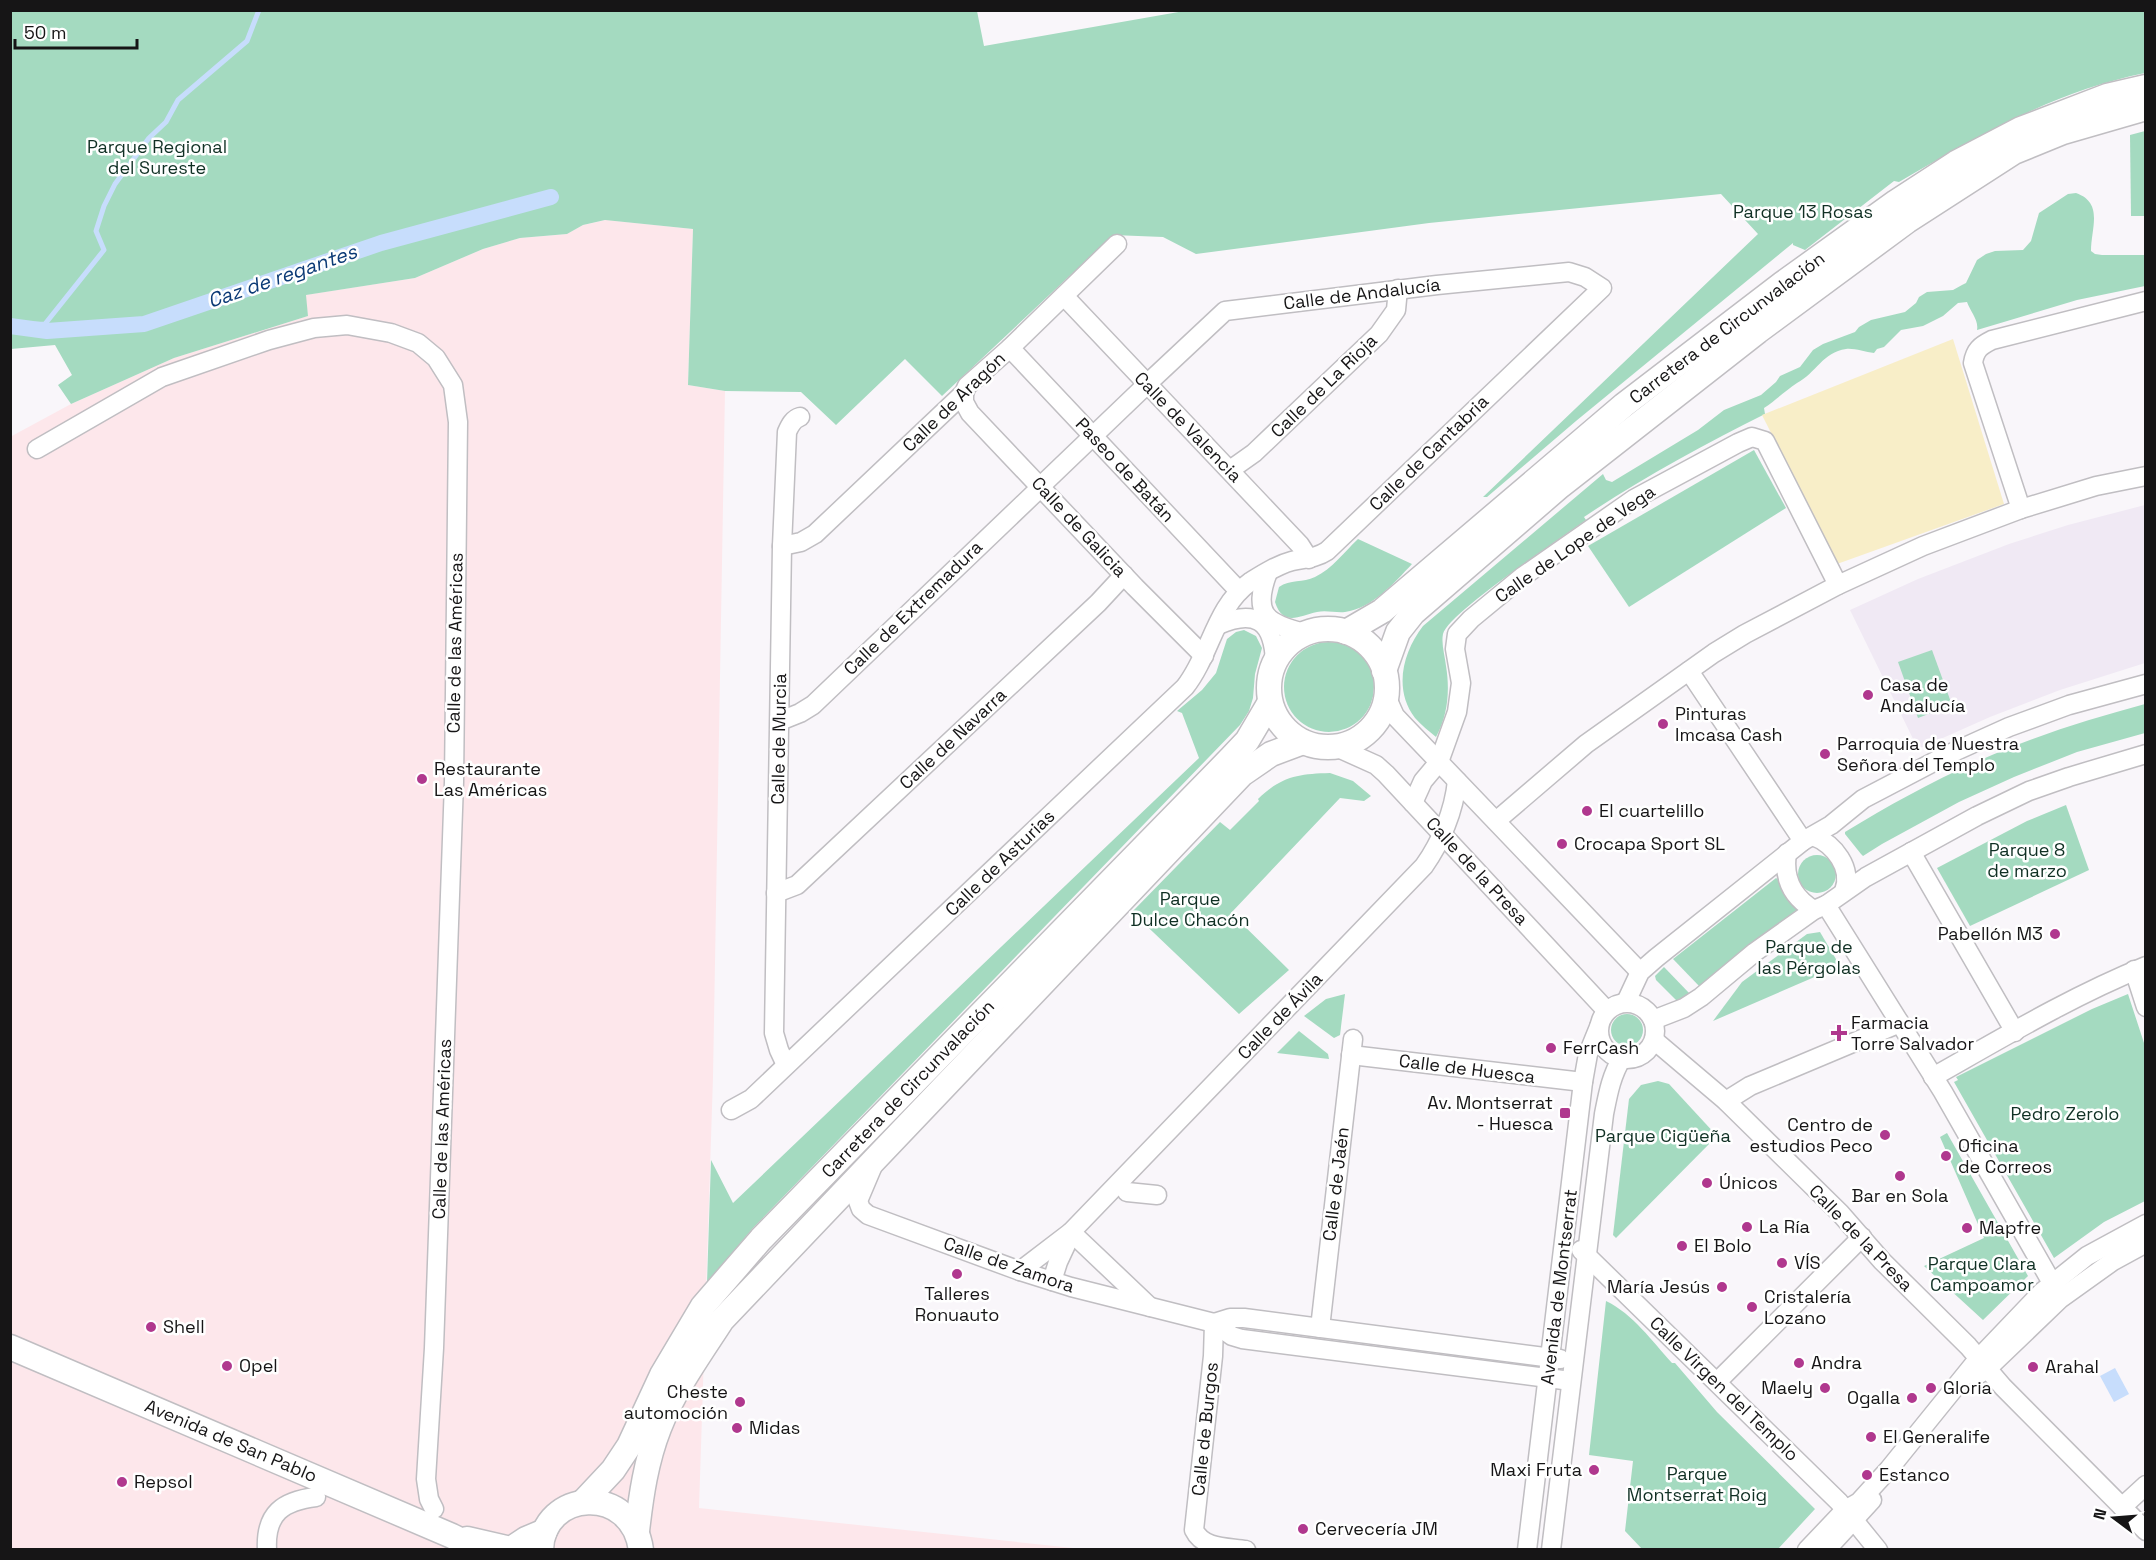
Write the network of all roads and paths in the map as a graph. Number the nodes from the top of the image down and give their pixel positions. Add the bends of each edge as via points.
1 (2145, 87) edge
2 (2145, 108) edge
3 (1117, 244) dead end
4 (1602, 288) joint
5 (1398, 290) junction
6 (1064, 296) junction
7 (2145, 301) edge
8 (1010, 348) junction
9 (1144, 387) junction
10 (964, 393) junction
11 (800, 417) dead end
12 (1093, 436) junction
13 (37, 449) dead end
14 (1230, 470) junction
15 (2145, 476) edge
16 (1043, 484) junction
17 (2021, 509) junction
18 (782, 546) junction
19 (1310, 558) junction
20 (1268, 572) junction
21 (1124, 575) junction
22 (1838, 585) junction
23 (1239, 591) junction
24 (1218, 626) junction
25 (1346, 632) junction
26 (1305, 633) junction
27 (1204, 656) junction
28 (1275, 661) junction
29 (1384, 671) junction
30 (1689, 671) junction
31 (2145, 684) edge
32 (1386, 696) junction
33 (1270, 702) junction
34 (780, 721) junction
35 (1303, 742) junction
36 (1336, 747) junction
37 (2145, 754) edge
38 (1439, 762) junction
39 (1457, 781) junction
40 (1413, 803) junction
41 (1496, 821) junction
42 (1442, 834) junction
43 (1808, 839) junction
44 (1911, 852) junction
45 (1787, 853) junction
46 (1844, 891) junction
47 (776, 893) junction
48 (1820, 907) junction
49 (2140, 968) edge
50 (1640, 972) junction
51 (1626, 1002) junction
52 (2145, 1007) edge
53 (1603, 1019) junction
54 (1653, 1020) junction
55 (1900, 1023) junction
56 (2014, 1032) junction
57 (1654, 1040) junction
58 (1352, 1047) joint
59 (1622, 1058) junction
60 (786, 1065) junction
61 (1933, 1077) junction
62 (1583, 1082) junction
63 (1726, 1101) junction
64 (731, 1110) dead end
65 (877, 1158) junction
66 (1127, 1192) dead end
67 (1156, 1195) dead end
68 (2145, 1224) edge
69 (1071, 1232) junction
70 (1566, 1233) junction
71 (1862, 1237) junction
72 (2143, 1249) edge
73 (1587, 1256) junction
74 (1020, 1271) junction
75 (1052, 1281) junction
76 (2052, 1283) junction
77 (1152, 1308) junction
78 (1214, 1323) junction
79 (1320, 1328) junction
80 (10, 1347) edge
81 (1549, 1358) junction
82 (1573, 1361) junction
83 (1982, 1364) junction
84 (1547, 1378) junction
85 (1571, 1381) junction
86 (1717, 1382) junction
87 (2145, 1485) edge
88 (316, 1497) dead end
89 (583, 1502) junction
90 (2122, 1507) junction
91 (434, 1509) dead end
92 (1850, 1515) junction
93 (2145, 1531) edge
94 (452, 1536) junction
95 (543, 1540) edge
96 (639, 1540) edge
97 (267, 1550) edge
98 (480, 1550) edge
99 (1246, 1550) edge
100 (1527, 1550) edge
101 (1551, 1550) edge
102 (1807, 1550) edge
103 (1826, 1550) edge
104 (1878, 1550) edge

1 - 25 main road, Carretera de Circunvalación via 2107,96 2021,129 1956,163 1906,196 1782,284 1624,405 1382,611
2 - 29 main road, Carretera de Circunvalación via 2062,132 2014,152 1907,221 1795,303 1560,486 1413,613 1398,632
3 - 6 street, Calle de Aragón
4 - 5 street, Calle de Andalucía via 1569,272
4 - 19 street, Calle de Cantabria via 1327,551
5 - 9 street, Calle de Andalucía via 1225,311
5 - 14 street, Calle de La Rioja via 1396,309 1379,334 1254,453
6 - 8 street, Calle de Aragón
6 - 9 street, Calle de Valencia
7 - 17 street via 2033,329 1981,345 1974,352 1973,363
8 - 10 street, Calle de Aragón
8 - 12 street, Paseo de Batán
9 - 12 street, Calle de Extremadura
9 - 14 street, Calle de Valencia
10 - 16 street, Calle de Galicia via 970,413
10 - 18 street, Calle de Aragón via 815,534
11 - 18 street, Calle de Murcia via 788,432
12 - 16 street, Calle de Extremadura
12 - 23 street, Paseo de Batán
13 - 91 street, Calle de las Américas via 162,377 314,328 346,326 391,333 418,343 436,358 453,385 458,422 454,782 426,1479
14 - 19 street, Calle de Valencia
15 - 17 street
16 - 21 street, Calle de Galicia
16 - 34 street, Calle de Extremadura via 813,705
17 - 22 street via 1923,546
18 - 34 street, Calle de Murcia
19 - 20 street, Calle de Cantabria
20 - 23 street, Calle de Cantabria
20 - 26 street via 1262,586 1264,611 1271,622
21 - 27 street, Calle de Galicia
21 - 47 street, Calle de Navarra via 798,885
22 - 30 street via 1745,634
22 - 38 street, Calle de Lope de Vega via 1765,441 1752,437 1738,443 1634,500 1522,577 1471,619 1457,634 1460,698
23 - 24 street, Calle de Asturias via 1227,604
24 - 27 street, Calle de Asturias
24 - 28 street via 1241,618 1262,623 1274,643
25 - 26 main road via 1318,629
25 - 29 main road via 1362,640 1376,654
26 - 28 main road via 1283,649
27 - 60 street, Calle de Asturias via 1185,687
28 - 33 main road via 1268,688
29 - 32 main road
30 - 41 street via 1586,744
30 - 43 street
31 - 43 street via 2069,705 1971,743 1863,800
32 - 36 main road via 1369,730
32 - 38 street via 1395,716
33 - 35 main road via 1277,719
33 - 89 main road, Carretera de Circunvalación via 1232,758 761,1239 703,1305 662,1375 629,1446
34 - 47 street, Calle de Murcia
35 - 36 main road
35 - 65 main road, Carretera de Circunvalación via 1271,754 1242,774
36 - 40 street, Calle de la Presa via 1376,765
37 - 44 street via 2030,791
38 - 39 street
38 - 40 street via 1423,781
39 - 41 street
39 - 42 street, Calle de Ávila
40 - 42 street, Calle de la Presa
41 - 50 street
42 - 53 street, Calle de la Presa
42 - 69 street, Calle de Ávila via 1424,866
43 - 45 street
43 - 46 street via 1828,844 1838,854 1848,882
44 - 46 street
44 - 56 street
45 - 48 street via 1784,869 1788,881 1803,903
45 - 50 street
46 - 48 street
47 - 60 street, Calle de Murcia via 774,1033
48 - 54 street via 1755,952 1701,997
48 - 55 street
49 - 52 street
49 - 56 street
50 - 51 street
51 - 53 street via 1616,1005
51 - 54 street via 1647,1010
53 - 59 street via 1602,1044
53 - 62 street, Avenida de Montserrat via 1588,1054
54 - 57 street
55 - 61 street
55 - 63 street via 1750,1086
56 - 61 street
57 - 59 street via 1641,1055
57 - 63 street, Calle de la Presa
58 - 62 street, Calle de Huesca
58 - 79 street, Calle de Jaén
59 - 73 street, Avenida de Montserrat via 1614,1070 1608,1095
60 - 64 street, Calle de Asturias via 751,1099
61 - 76 street
62 - 70 street, Avenida de Montserrat
63 - 71 street, Calle de la Presa
65 - 74 street, Calle de Zamora via 858,1201 868,1215
65 - 96 main road, Carretera de Circunvalación via 722,1320 682,1383 659,1428 642,1486
66 - 67 street
68 - 76 street via 2088,1256
69 - 74 street, Calle de Ávila
69 - 75 street, Calle de Ávila
69 - 77 street
70 - 73 street, Calle Virgen del Templo
70 - 81 street, Avenida de Montserrat
71 - 83 street, Calle de la Presa
71 - 86 street
72 - 83 street via 2096,1272
73 - 82 street, Avenida de Montserrat
73 - 86 street, Calle Virgen del Templo
74 - 75 street, Calle de Zamora
75 - 77 street, Calle de Zamora
76 - 83 street
77 - 78 street, Calle de Zamora
78 - 79 street, Calle de Zamora via 1230,1318
78 - 84 street, Calle de Zamora via 1242,1339
78 - 99 street, Calle de Burgos via 1194,1524 1196,1535 1208,1545
79 - 81 street, Calle de Zamora
80 - 94 main road, Avenida de San Pablo
81 - 82 street, Calle de Zamora
81 - 84 street, Avenida de Montserrat
82 - 85 street, Avenida de Montserrat
83 - 90 street, Calle de la Presa
83 - 92 street via 1897,1474
84 - 85 street, Calle de Zamora
84 - 100 street, Avenida de Montserrat
85 - 101 street, Avenida de Montserrat
86 - 92 street, Calle Virgen del Templo
87 - 90 street
88 - 97 street via 297,1499 273,1517
89 - 95 main road via 554,1517
89 - 96 main road via 600,1502 615,1508 628,1518
90 - 93 street, Calle de la Presa
92 - 102 street
92 - 103 street
92 - 104 street, Calle Virgen del Templo
94 - 95 main road, Avenida de San Pablo via 511,1549 526,1539
94 - 98 main road, Avenida de San Pablo

